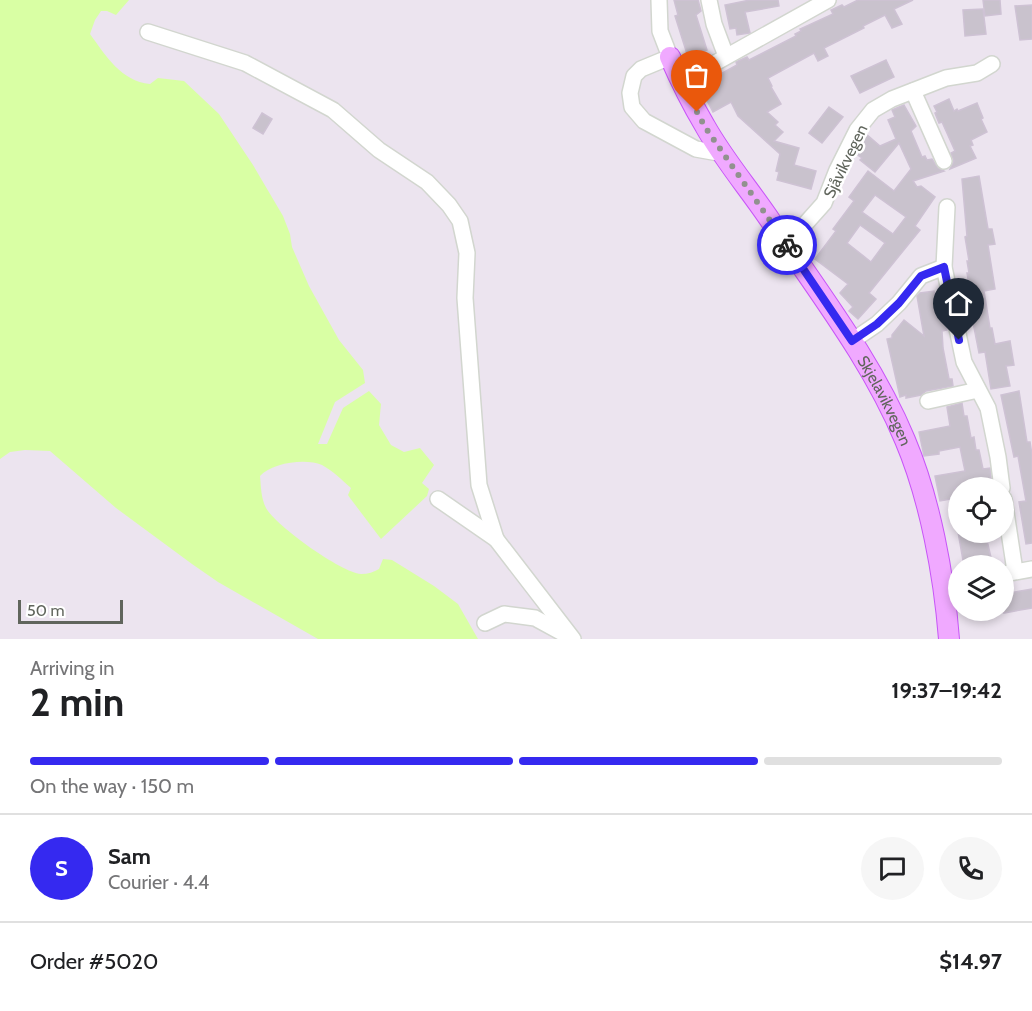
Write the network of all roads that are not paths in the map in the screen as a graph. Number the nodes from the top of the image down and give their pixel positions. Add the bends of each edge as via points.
1 (659, 0) edge
2 (709, 0) edge
3 (828, 0) edge
4 (148, 32) dead end
5 (726, 56) junction
6 (670, 57) junction
7 (993, 64) dead end
8 (681, 82) junction
9 (913, 91) junction
10 (724, 154) junction
11 (944, 161) dead end
12 (947, 207) dead end
13 (784, 241) junction
14 (944, 267) junction
15 (852, 341) junction
16 (978, 390) junction
17 (928, 401) dead end
18 (1001, 477) edge
19 (438, 500) dead end
20 (496, 539) junction
21 (1032, 569) edge
22 (1014, 572) edge
23 (948, 577) edge
24 (950, 621) edge
25 (485, 622) dead end
26 (573, 639) edge
27 (949, 639) edge

1 - 6 street, Skjelavikvegen via 660,31
2 - 5 street
3 - 5 street
4 - 20 street via 244,63 333,110 379,150 427,182 460,221 467,253 465,298 479,486
5 - 8 street
6 - 8 main road, Skjelavikvegen
6 - 10 street via 634,76 632,107 644,121 696,150
7 - 9 street, Sjåvikvegen via 976,73 946,78
8 - 10 main road, Skjelavikvegen
9 - 11 street
9 - 13 street, Sjåvikvegen via 873,110 857,130 824,203 799,231
10 - 13 main road, Skjelavikvegen
12 - 14 street
13 - 15 main road, Skjelavikvegen
14 - 15 street via 921,276 877,324
14 - 16 street via 964,362
15 - 23 main road, Skjelavikvegen via 889,406 913,461
16 - 17 street
16 - 18 street via 988,408
19 - 20 street
20 - 26 street
21 - 22 street
24 - 27 main road, Skjelavikvegen
25 - 26 street via 504,614 534,618

